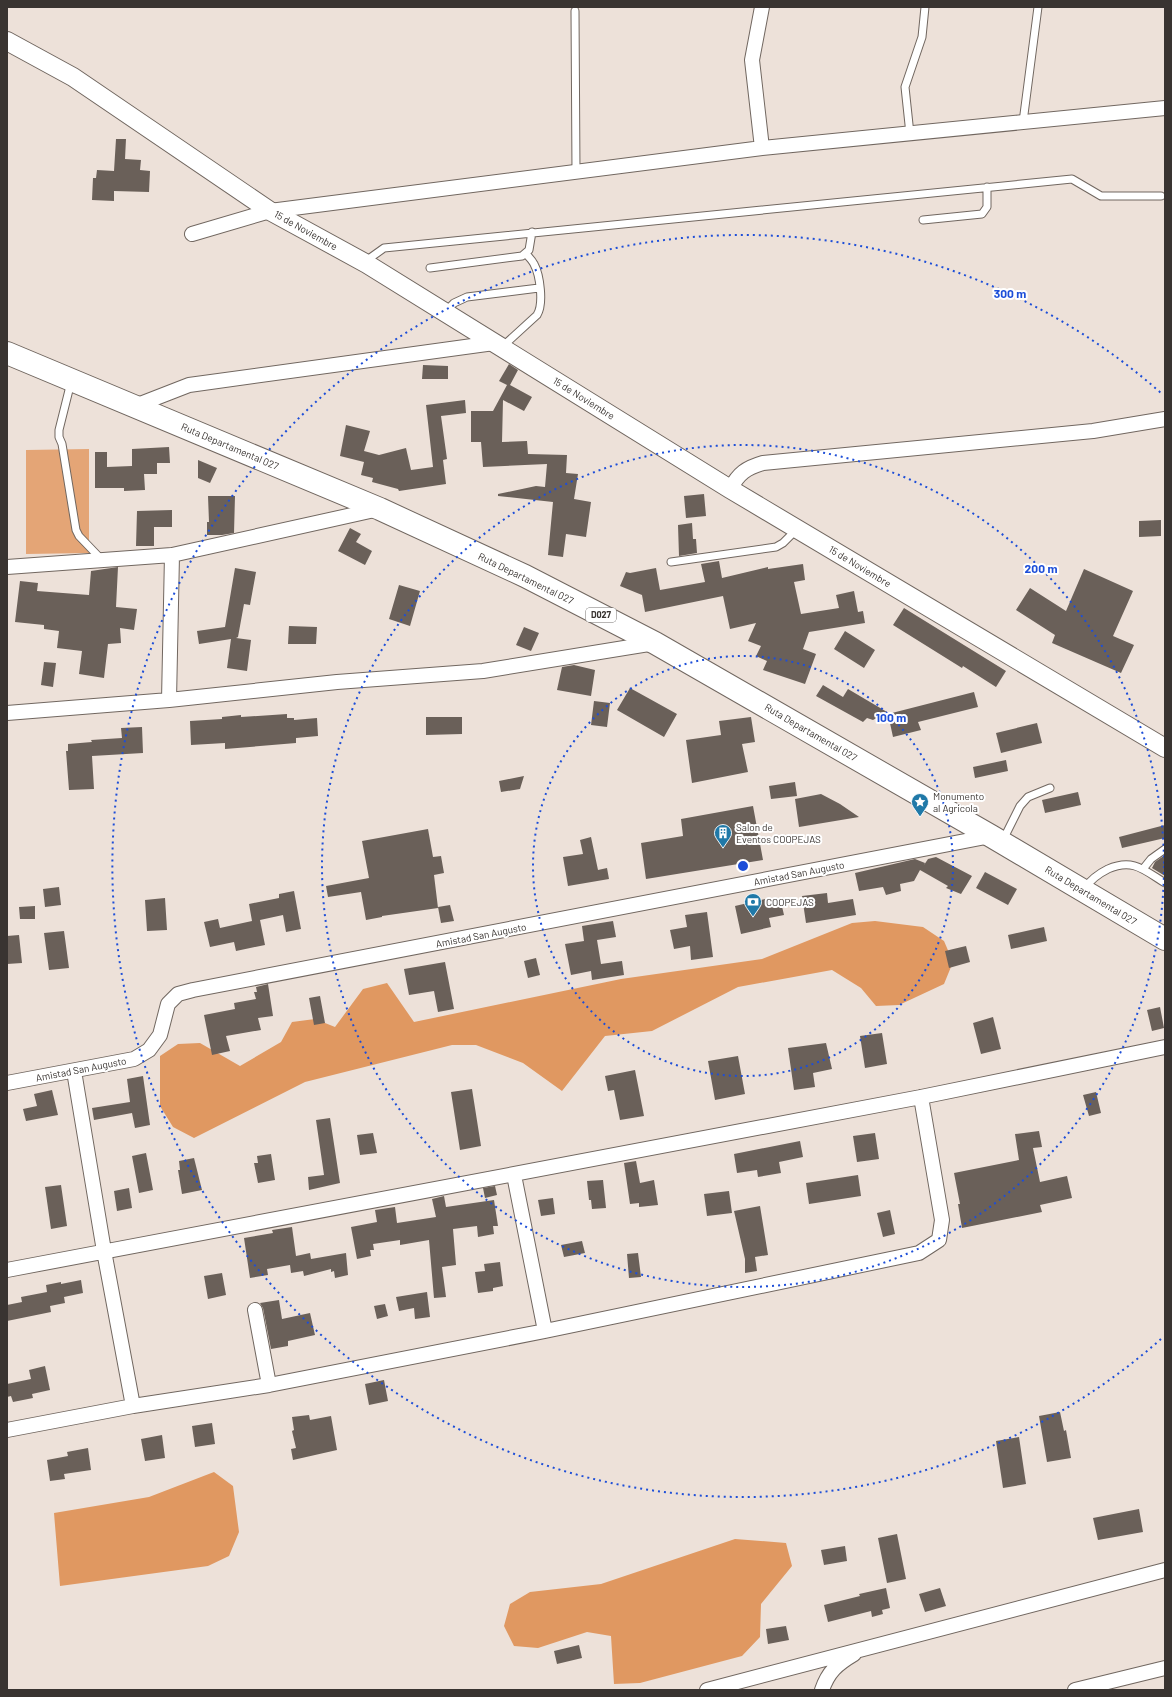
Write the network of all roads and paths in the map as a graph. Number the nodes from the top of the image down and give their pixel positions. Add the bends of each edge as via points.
1 (762, 7) edge
2 (925, 7) edge
3 (1038, 7) edge
4 (575, 11) dead end
5 (7, 41) edge
6 (1165, 108) edge
7 (1022, 122) junction
8 (910, 134) junction
9 (762, 148) junction
10 (576, 172) junction
11 (987, 187) junction
12 (1161, 196) dead end
13 (270, 211) junction
14 (923, 220) dead end
15 (532, 232) junction
16 (192, 234) dead end
17 (526, 254) junction
18 (367, 264) junction
19 (430, 268) dead end
20 (539, 288) junction
21 (445, 312) junction
22 (498, 345) junction
23 (7, 353) edge
24 (72, 380) junction
25 (135, 406) junction
26 (1165, 419) edge
27 (730, 489) junction
28 (380, 509) junction
29 (797, 528) junction
30 (172, 555) junction
31 (102, 560) junction
32 (671, 562) dead end
33 (7, 567) edge
34 (655, 643) junction
35 (169, 700) junction
36 (7, 713) edge
37 (1165, 748) edge
38 (1050, 788) dead end
39 (997, 839) junction
40 (1165, 849) edge
41 (1143, 869) junction
42 (1165, 883) edge
43 (1083, 890) junction
44 (1165, 939) edge
45 (1165, 1047) edge
46 (74, 1071) junction
47 (7, 1083) edge
48 (921, 1098) junction
49 (514, 1175) junction
50 (104, 1251) junction
51 (7, 1270) edge
52 (254, 1310) dead end
53 (545, 1332) junction
54 (269, 1385) junction
55 (133, 1406) junction
56 (7, 1430) edge
57 (1165, 1570) edge
58 (871, 1646) junction
59 (1165, 1668) edge
60 (707, 1690) edge
61 (822, 1690) edge
62 (1075, 1690) edge

1 - 9 street via 752,60
2 - 8 lane via 922,37 905,86
3 - 7 lane
4 - 10 lane
5 - 13 street, 15 de Noviembre via 73,77
6 - 7 street
7 - 8 street
8 - 9 street
9 - 10 street
10 - 13 street
11 - 12 lane via 1072,179 1101,196
11 - 14 lane via 987,207 982,214
11 - 15 lane
13 - 16 street
13 - 18 street, 15 de Noviembre
15 - 17 lane via 530,250
15 - 18 lane via 384,248 370,258
17 - 19 lane
17 - 20 lane via 537,270
18 - 21 street, 15 de Noviembre
20 - 21 lane via 467,297 454,303
20 - 22 lane via 541,304 537,315
21 - 22 street, 15 de Noviembre
22 - 25 street via 189,385
22 - 27 street, 15 de Noviembre
23 - 24 main road, Ruta Departamental 027 / D027
24 - 25 main road, Ruta Departamental 027 / D027
24 - 31 lane via 59,437 76,530
25 - 28 main road, Ruta Departamental 027 / D027
26 - 27 street via 1093,431 763,463 751,466 737,477
27 - 29 street, 15 de Noviembre
28 - 30 street
28 - 34 main road, Ruta Departamental 027 / D027 via 525,576
29 - 32 lane via 776,547
29 - 37 street, 15 de Noviembre
30 - 31 street
30 - 35 street
31 - 33 street
34 - 35 street via 483,671 337,682
34 - 39 main road, Ruta Departamental 027 / D027
35 - 36 street
38 - 39 lane via 1028,797
39 - 43 main road, Ruta Departamental 027 / D027
39 - 46 street, Amistad San Augusto via 178,994 168,1004 160,1035 149,1050 134,1058
40 - 41 lane via 1151,859
41 - 42 lane
41 - 43 lane via 1130,864 1115,866 1098,874
43 - 44 main road, Ruta Departamental 027 / D027
45 - 48 street
46 - 47 street, Amistad San Augusto
46 - 50 street
48 - 49 street
48 - 53 street via 942,1220 939,1240 919,1253
49 - 50 street
49 - 53 street
50 - 51 street
50 - 55 street
52 - 54 street
53 - 54 street
54 - 55 street
55 - 56 street
57 - 58 street
58 - 60 street
58 - 61 street via 842,1661 826,1677
59 - 62 street

